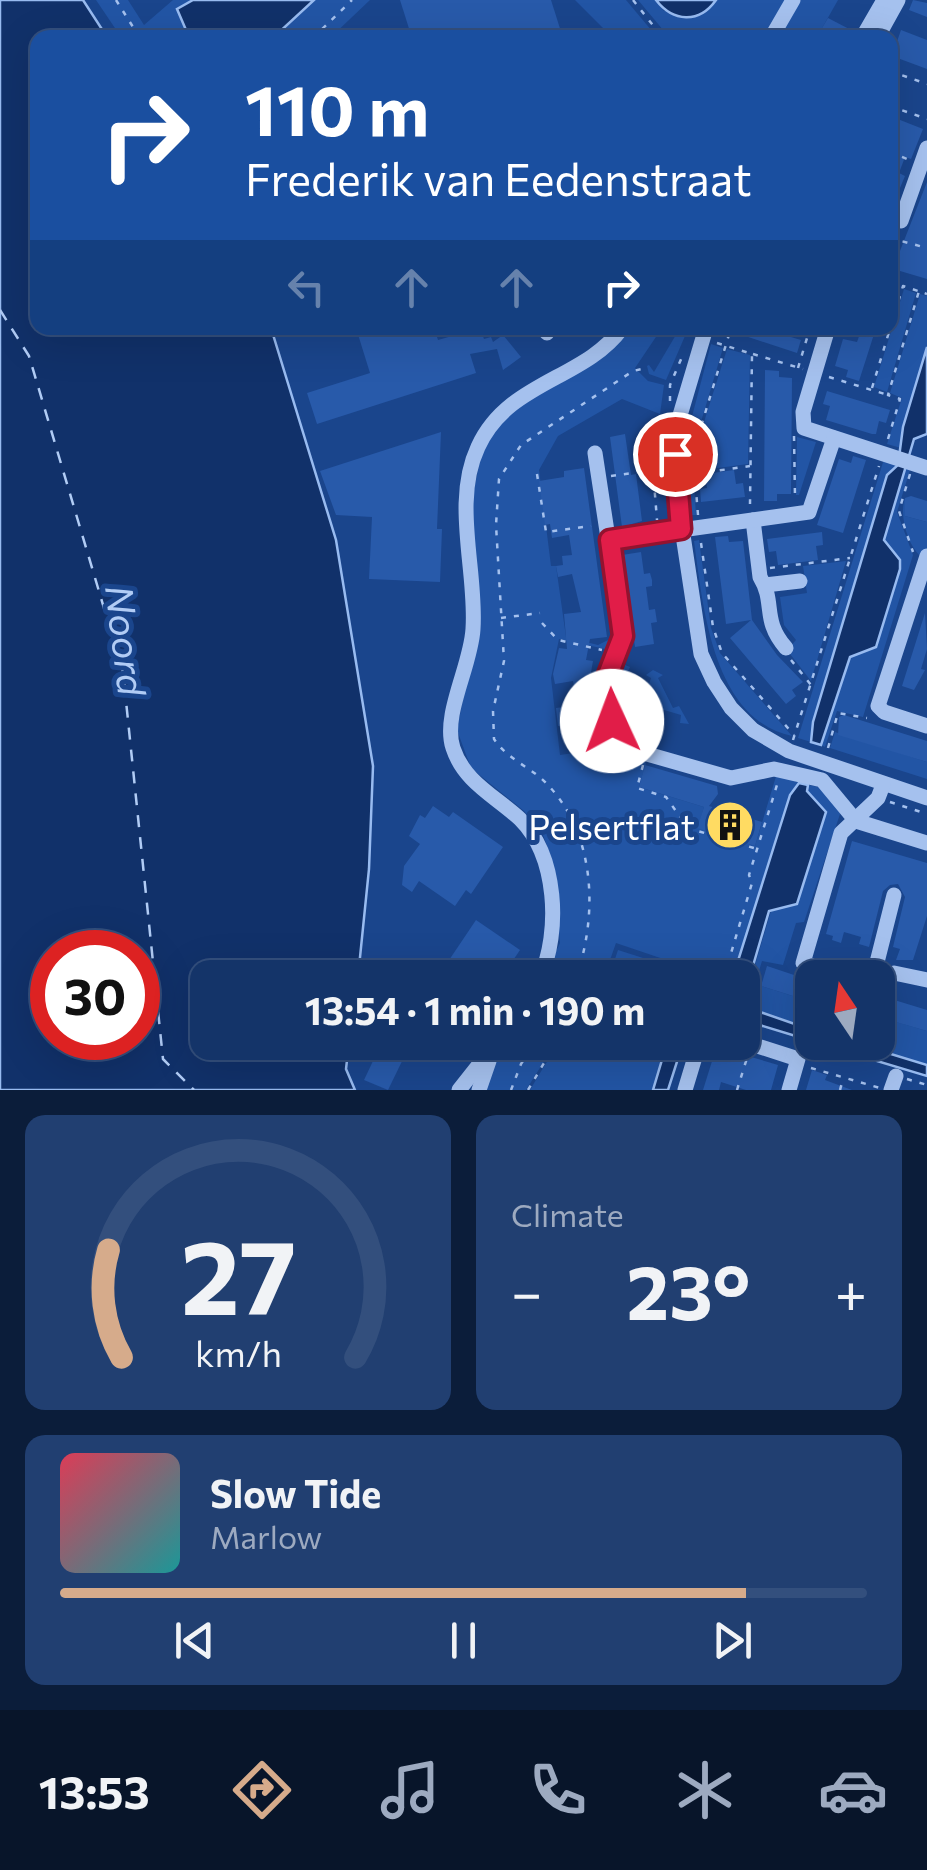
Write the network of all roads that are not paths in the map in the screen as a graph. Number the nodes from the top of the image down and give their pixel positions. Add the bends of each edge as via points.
1 (793, 0) edge
2 (884, 0) edge
3 (898, 0) edge
4 (776, 30) edge
5 (867, 30) edge
6 (881, 30) edge
7 (927, 148) edge
8 (898, 220) edge
9 (617, 335) edge
10 (703, 335) edge
11 (826, 335) edge
12 (834, 438) junction
13 (595, 454) dead end
14 (917, 464) edge
15 (753, 520) junction
16 (681, 529) junction
17 (609, 532) junction
18 (925, 559) edge
19 (800, 581) dead end
20 (765, 585) junction
21 (786, 648) road end
22 (927, 726) edge
23 (881, 792) junction
24 (927, 798) edge
25 (856, 820) junction
26 (927, 843) edge
27 (894, 895) dead end
28 (548, 960) edge
29 (803, 960) edge
30 (879, 960) edge
31 (895, 973) edge
32 (926, 977) edge
33 (760, 1046) edge
34 (483, 1060) edge
35 (490, 1060) edge
36 (694, 1060) edge
37 (459, 1090) edge
38 (479, 1090) edge
39 (685, 1090) edge
40 (789, 1090) edge

1 - 4 street
2 - 5 street
3 - 6 street
7 - 8 street
9 - 28 street via 498,415 476,450 467,496 474,629 451,742 471,780 527,827 542,852 550,888
10 - 16 street via 678,422
11 - 12 street via 804,428
12 - 14 street
12 - 15 street via 809,512
13 - 17 street
15 - 16 street
15 - 20 street
16 - 17 street
16 - 23 street via 701,654 731,708 753,730 823,757
17 - 25 street via 623,636 606,680 612,721 624,740 731,778 798,774 822,780
18 - 22 street via 878,706
19 - 20 street
20 - 21 street via 772,631
23 - 24 street
23 - 25 street
25 - 26 street
25 - 29 street via 841,833
27 - 30 street
31 - 32 street
33 - 40 street via 798,1059
34 - 37 street
35 - 38 street
36 - 39 street

